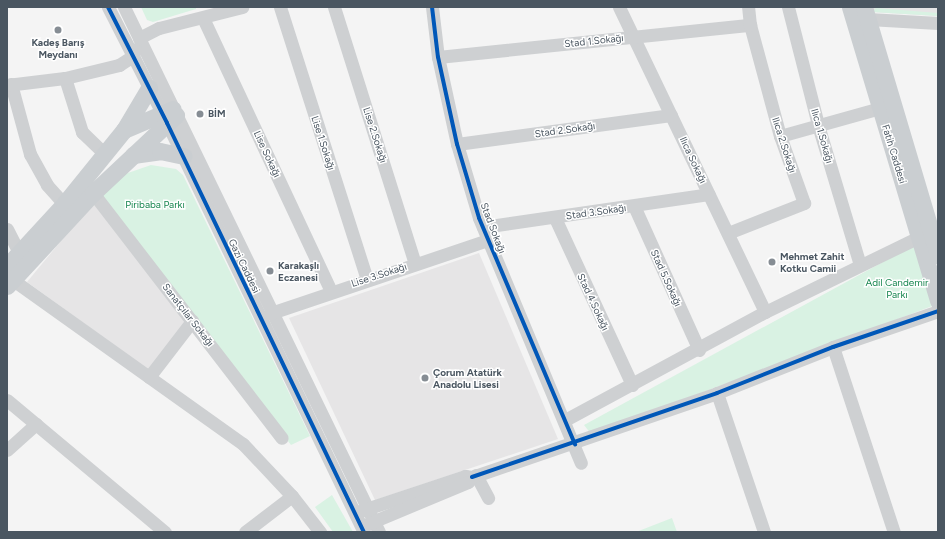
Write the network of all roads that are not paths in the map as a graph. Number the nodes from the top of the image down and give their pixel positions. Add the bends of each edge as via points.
1 (108, 7) edge
2 (124, 7) edge
3 (280, 7) edge
4 (334, 7) edge
5 (432, 7) edge
6 (619, 7) edge
7 (748, 7) edge
8 (788, 7) edge
9 (850, 7) edge
10 (236, 8) edge
11 (866, 13) edge
12 (203, 18) junction
13 (938, 23) edge
14 (750, 25) junction
15 (633, 37) junction
16 (139, 38) junction
17 (133, 56) junction
18 (438, 58) junction
19 (65, 78) junction
20 (9, 85) edge
21 (150, 88) junction
22 (880, 108) junction
23 (170, 115) junction
24 (672, 115) junction
25 (818, 125) junction
26 (124, 130) junction
27 (780, 136) junction
28 (457, 144) junction
29 (104, 153) junction
30 (133, 155) junction
31 (183, 156) junction
32 (93, 193) junction
33 (709, 194) junction
34 (64, 204) junction
35 (634, 206) junction
36 (555, 218) junction
37 (482, 227) junction
38 (7, 229) edge
39 (929, 233) edge
40 (728, 234) junction
41 (488, 240) junction
42 (19, 253) junction
43 (938, 255) edge
44 (416, 264) junction
45 (860, 265) junction
46 (9, 277) edge
47 (367, 279) junction
48 (331, 291) junction
49 (938, 301) edge
50 (938, 311) edge
51 (765, 312) junction
52 (271, 313) junction
53 (192, 321) junction
54 (833, 347) junction
55 (699, 350) junction
56 (149, 377) junction
57 (632, 385) junction
58 (717, 393) junction
59 (7, 400) edge
60 (565, 420) junction
61 (36, 424) junction
62 (282, 438) dead end
63 (575, 444) junction
64 (7, 450) edge
65 (581, 463) dead end
66 (474, 476) junction
67 (292, 496) junction
68 (488, 498) dead end
69 (361, 511) junction
70 (376, 526) edge
71 (363, 530) edge
72 (165, 532) edge
73 (245, 532) edge
74 (320, 532) edge
75 (764, 532) edge
76 (894, 532) edge

1 - 17 street, Gazi Caddesi
2 - 16 street, Gazi Caddesi
3 - 47 street, Lise 1.Sokağı
4 - 44 street, Lise 2.Sokağı
5 - 18 street, Stad Sokağı
6 - 15 street, Ilıca Sokağı
7 - 14 street, Ilıca 2.Sokağı
8 - 25 street, Ilıca 1.Sokağı
9 - 22 main road, Fatih Caddesi
10 - 12 street
11 - 13 street
11 - 39 main road, Fatih Caddesi
12 - 16 street via 151,30
12 - 48 street, Lise Sokağı
14 - 15 street, Stad 1.Sokağı
14 - 27 street, Ilıca 2.Sokağı
15 - 18 street, Stad 1.Sokağı
15 - 24 street, Ilıca Sokağı
16 - 17 street
16 - 23 street, Gazi Caddesi
17 - 19 street via 119,65
17 - 21 street, Gazi Caddesi
18 - 28 street, Stad Sokağı
19 - 20 street
19 - 29 street via 82,132
20 - 34 street via 30,154 47,185
21 - 23 street, Gazi Caddesi
21 - 26 main road
22 - 25 street
22 - 39 main road, Fatih Caddesi
23 - 26 main road
23 - 30 main road
23 - 31 street, Gazi Caddesi
23 - 52 street, Gazi Caddesi
24 - 28 street, Stad 2.Sokağı
24 - 33 street, Ilıca Sokağı
25 - 27 street
25 - 45 street, Ilıca 1.Sokağı
26 - 29 main road
27 - 40 street, Ilıca 2.Sokağı via 804,203
28 - 37 street, Stad Sokağı
29 - 34 main road
30 - 31 main road via 160,151
30 - 32 main road
31 - 69 street, Gazi Caddesi
32 - 46 main road
32 - 53 street, Sanatçılar Sokağı
33 - 35 street, Stad 3.Sokağı
33 - 40 street, Ilıca Sokağı
34 - 42 main road
35 - 36 street, Stad 3.Sokağı
35 - 55 street, Stad 5.Sokağı
36 - 37 street, Stad 3.Sokağı
36 - 57 street, Stad 4.Sokağı
37 - 41 street, Stad Sokağı
38 - 42 street
39 - 43 main road, Fatih Caddesi
39 - 45 street
39 - 49 main road, Fatih Caddesi
40 - 51 street, Ilıca Sokağı
41 - 44 street, Lise 3.Sokağı
41 - 60 street, Stad Sokağı
42 - 46 main road
44 - 47 street, Lise 3.Sokağı
45 - 51 street
46 - 56 street
47 - 48 street, Lise 3.Sokağı
48 - 52 street, Lise 3.Sokağı
50 - 54 street
51 - 55 street
52 - 69 street, Gazi Caddesi
53 - 56 street
53 - 62 street, Sanatçılar Sokağı
54 - 58 street
54 - 76 street
55 - 57 street
56 - 67 street via 243,444
57 - 60 street
58 - 63 street
58 - 75 street
59 - 61 street
60 - 63 street, Stad Sokağı
61 - 64 street
61 - 72 street
63 - 65 street, Stad Sokağı
63 - 66 street
66 - 68 street
66 - 69 street via 465,476
66 - 70 street via 468,482
67 - 73 street
67 - 74 street
69 - 70 street, Gazi Caddesi
69 - 71 street, Gazi Caddesi
70 - 71 street

